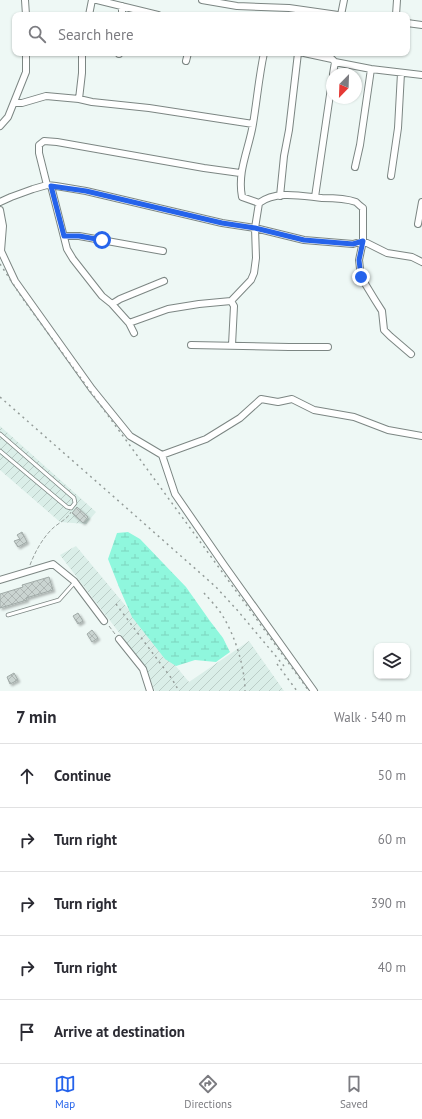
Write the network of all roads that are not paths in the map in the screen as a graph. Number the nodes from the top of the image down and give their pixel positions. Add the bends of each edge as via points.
1 (25, 0) edge
2 (92, 0) edge
3 (97, 0) edge
4 (202, 0) edge
5 (290, 0) edge
6 (344, 0) edge
7 (397, 0) edge
8 (237, 3) edge
9 (122, 6) junction
10 (289, 8) junction
11 (26, 12) edge
12 (90, 12) edge
13 (122, 12) edge
14 (146, 12) edge
15 (317, 12) edge
16 (342, 12) edge
17 (396, 12) edge
18 (410, 23) edge
19 (422, 25) edge
20 (26, 56) edge
21 (82, 56) edge
22 (187, 56) edge
23 (264, 56) edge
24 (298, 56) edge
25 (322, 56) edge
26 (334, 58) edge
27 (186, 61) dead end
28 (333, 68) edge
29 (371, 69) junction
30 (401, 72) junction
31 (422, 75) edge
32 (79, 99) junction
33 (14, 103) junction
34 (329, 104) edge
35 (253, 124) junction
36 (0, 126) edge
37 (355, 167) dead end
38 (240, 173) junction
39 (391, 176) dead end
40 (49, 186) junction
41 (280, 196) junction
42 (315, 197) junction
43 (0, 202) edge
44 (422, 202) edge
45 (259, 203) junction
46 (0, 210) edge
47 (418, 224) dead end
48 (255, 228) junction
49 (64, 236) junction
50 (363, 241) junction
51 (163, 251) dead end
52 (422, 262) edge
53 (164, 281) dead end
54 (232, 301) junction
55 (112, 304) junction
56 (129, 323) junction
57 (134, 333) dead end
58 (191, 345) dead end
59 (232, 345) junction
60 (328, 347) dead end
61 (411, 354) dead end
62 (0, 434) edge
63 (422, 436) edge
64 (0, 451) edge
65 (162, 455) junction
66 (0, 580) edge
67 (74, 582) junction
68 (8, 615) dead end
69 (104, 620) road end
70 (119, 639) road end
71 (150, 691) edge
72 (314, 691) edge

1 - 11 street
2 - 12 street
3 - 9 street
4 - 8 street
5 - 10 street
6 - 16 street
7 - 17 street
8 - 10 street
9 - 13 street
9 - 14 street
10 - 15 street
18 - 19 street
20 - 33 street via 26,72
21 - 32 street
22 - 27 street
23 - 35 street
24 - 41 street
25 - 26 street
26 - 28 street
26 - 29 street
29 - 30 street
29 - 37 street
30 - 31 street
30 - 39 street via 398,128
32 - 33 street via 46,96
32 - 35 street
33 - 36 street via 8,117
34 - 42 street
35 - 38 street
38 - 40 street via 58,142 44,142 39,145 39,153
38 - 45 street via 242,197
40 - 43 street
40 - 48 street via 86,191 222,223
40 - 49 street
41 - 42 street
41 - 45 street via 264,199
42 - 50 street via 344,199 363,208
44 - 47 street
45 - 48 street
46 - 65 street via 3,226 1,251 15,281 92,389 130,436
48 - 50 street via 304,240 353,244
48 - 54 street via 254,273
49 - 51 street via 79,236
49 - 55 street via 67,250 73,259 102,296
50 - 52 street via 387,253 412,257
50 - 61 street via 359,260 361,277 382,310 384,330
53 - 55 street
54 - 56 street via 168,309
54 - 59 street
55 - 56 street
56 - 57 street
58 - 59 street
59 - 60 street
62 - 64 lane via 74,498 75,503 71,508 67,507
63 - 65 street via 388,430 354,416 314,410 292,399 278,402 261,399 240,418 206,439
65 - 72 street via 175,494
66 - 67 street via 53,564
67 - 68 lane via 59,600
67 - 69 street
70 - 71 street via 143,669

